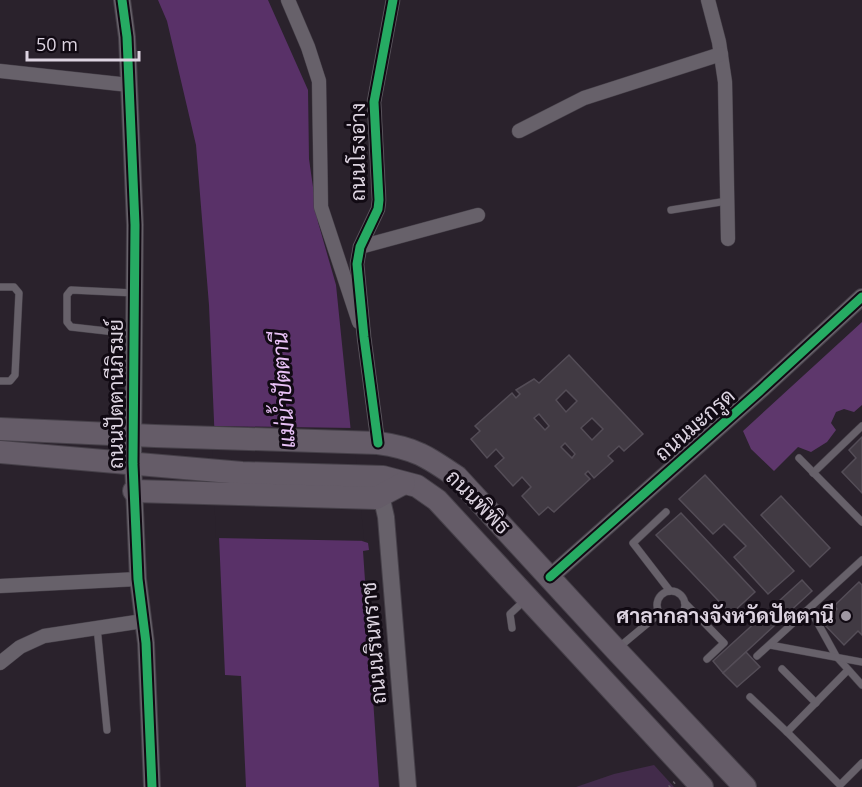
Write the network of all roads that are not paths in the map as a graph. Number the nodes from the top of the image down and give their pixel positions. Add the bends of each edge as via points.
1 (122, 0) edge
2 (288, 0) edge
3 (393, 0) edge
4 (708, 0) edge
5 (721, 54) junction
6 (0, 71) edge
7 (129, 85) junction
8 (519, 131) dead end
9 (728, 201) junction
10 (671, 210) dead end
11 (478, 215) dead end
12 (728, 239) dead end
13 (360, 247) junction
14 (0, 287) edge
15 (134, 292) junction
16 (862, 297) edge
17 (134, 334) junction
18 (364, 338) junction
19 (0, 381) edge
20 (862, 426) edge
21 (0, 429) edge
22 (145, 436) junction
23 (372, 443) junction
24 (0, 452) edge
25 (798, 458) dead end
26 (133, 464) junction
27 (813, 473) junction
28 (376, 490) junction
29 (134, 491) junction
30 (666, 512) dead end
31 (862, 522) edge
32 (862, 560) edge
33 (550, 577) junction
34 (138, 579) junction
35 (0, 586) edge
36 (670, 591) junction
37 (526, 598) junction
38 (685, 603) junction
39 (810, 609) junction
40 (660, 614) junction
41 (144, 621) junction
42 (97, 627) junction
43 (512, 628) dead end
44 (770, 645) junction
45 (616, 650) junction
46 (757, 656) dead end
47 (836, 656) junction
48 (707, 659) dead end
49 (862, 662) edge
50 (0, 663) edge
51 (782, 669) dead end
52 (848, 670) junction
53 (594, 671) junction
54 (862, 685) edge
55 (750, 697) dead end
56 (816, 703) junction
57 (686, 725) junction
58 (107, 730) dead end
59 (787, 732) junction
60 (664, 746) junction
61 (862, 763) edge
62 (841, 786) edge
63 (152, 787) edge
64 (408, 787) edge
65 (702, 787) edge
66 (745, 787) edge

1 - 7 street, ถนนปัตตานีภิรมย์
2 - 18 street via 320,81 321,207
3 - 13 street, ถนนโรงอ่าง via 374,102 378,209
4 - 5 street
5 - 8 street via 584,98
5 - 9 street
6 - 7 street
7 - 15 street, ถนนปัตตานีภิรมย์
9 - 10 lane
9 - 12 street
11 - 13 street
13 - 18 street, ถนนโรงอ่าง via 357,264
14 - 19 lane via 15,287 20,293 15,375 10,381
15 - 17 street, ถนนปัตตานีภิรมย์
15 - 17 lane via 71,290 67,295 66,322 71,327
16 - 33 street, ถนนมะกรูด
17 - 22 street, ถนนปัตตานีภิรมย์
18 - 23 street, ถนนโรงอ่าง
20 - 27 lane
21 - 22 main road, ถนนพิพิธ
22 - 23 main road, ถนนพิพิธ
22 - 26 street, ถนนปัตตานีภิรมย์
23 - 33 main road, ถนนพิพิธ via 405,447 458,477
24 - 26 main road, ถนนพิพิธ
25 - 27 lane
26 - 28 main road, ถนนพิพิธ
26 - 29 street, ถนนปัตตานีภิรมย์
27 - 31 lane
28 - 29 main road, ถนนพิพิธ
28 - 37 main road, ถนนพิพิธ via 383,477 417,486 437,500
28 - 64 street, ถนนนรินทราช via 386,517
29 - 34 street, ถนนปัตตานีภิรมย์
30 - 36 lane via 633,543
32 - 39 lane
33 - 37 main road
33 - 45 main road, ถนนพิพิธ
34 - 35 street
34 - 41 street, ถนนปัตตานีภิรมย์
36 - 38 lane via 677,592
36 - 40 lane via 658,600
37 - 43 lane via 510,614
37 - 53 main road, ถนนพิพิธ
38 - 40 lane via 680,616 673,619
38 - 48 lane via 724,643
39 - 44 lane
39 - 47 lane
40 - 45 lane
41 - 42 street
41 - 63 street, ถนนปัตตานีภิรมย์
42 - 50 street via 44,636 20,647
42 - 58 lane
44 - 46 lane
44 - 47 lane
45 - 53 main road
45 - 57 main road, ถนนพิพิธ
47 - 49 lane
47 - 52 lane
51 - 56 lane
52 - 54 lane
52 - 56 lane
53 - 60 main road, ถนนพิพิธ
55 - 59 lane
56 - 59 lane
57 - 60 main road
57 - 66 main road, ถนนพิพิธ
59 - 62 lane
60 - 65 main road, ถนนพิพิธ
61 - 62 lane

